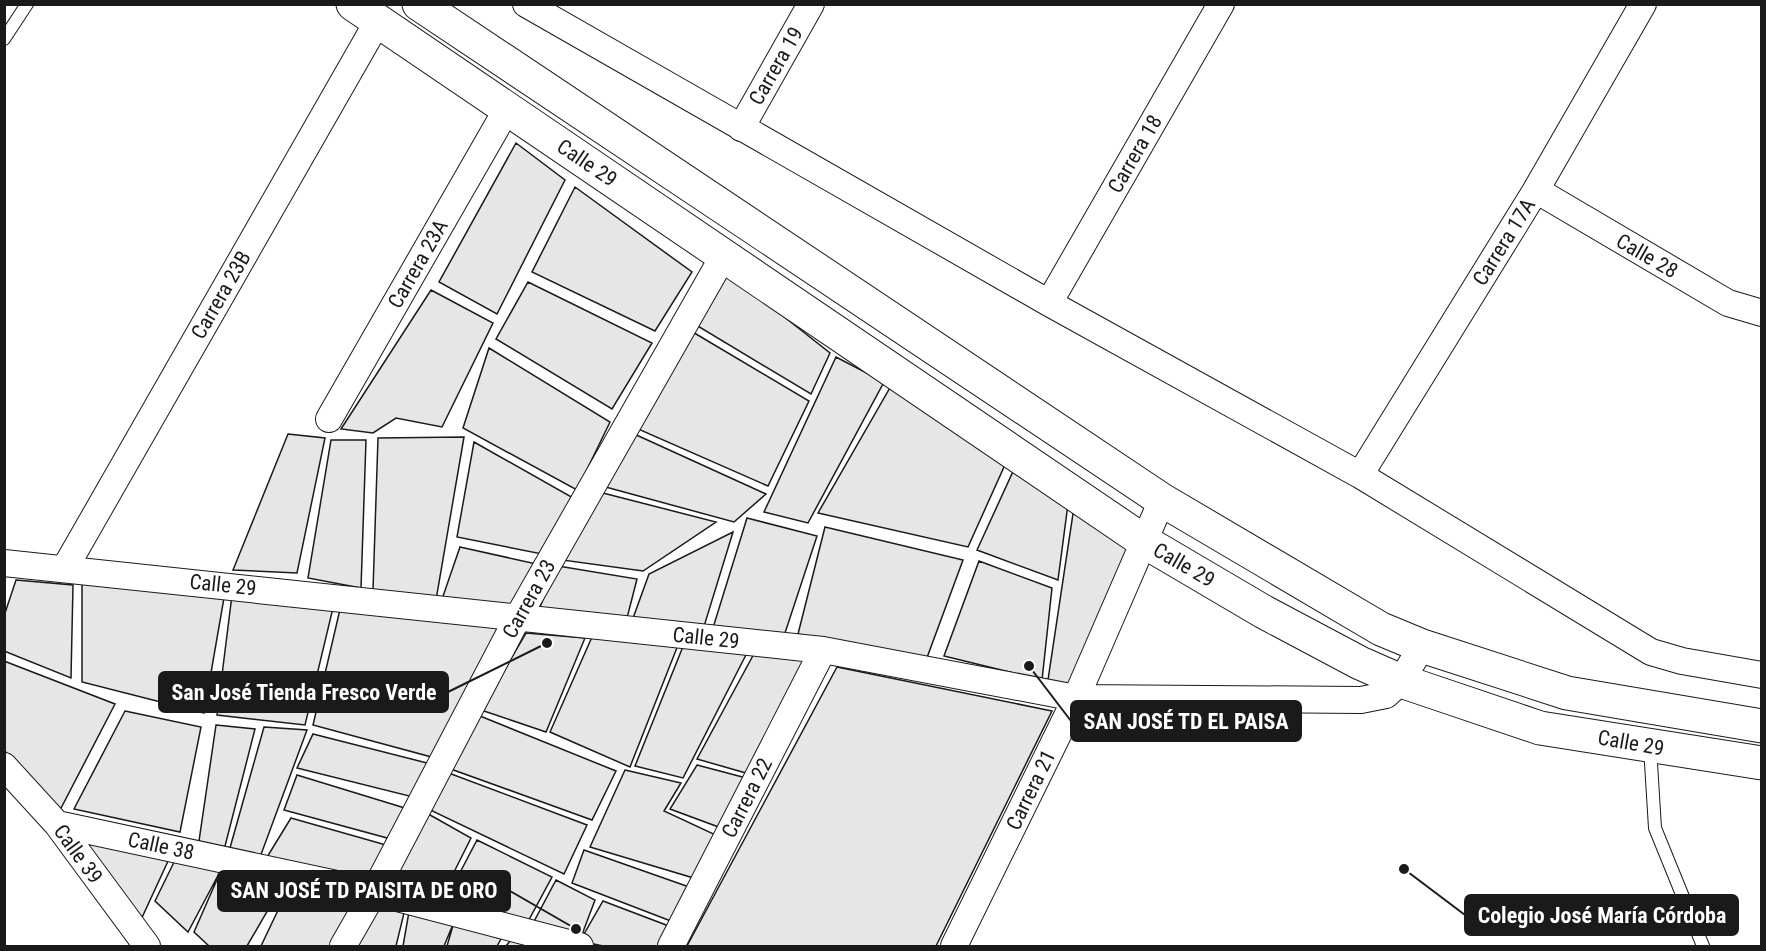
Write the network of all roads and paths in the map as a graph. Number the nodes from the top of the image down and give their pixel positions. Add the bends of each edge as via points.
1 (27, 4) edge
2 (419, 4) edge
3 (526, 4) edge
4 (811, 4) edge
5 (1221, 4) edge
6 (1643, 4) edge
7 (365, 13) edge
8 (4, 39) edge
9 (507, 109) junction
10 (741, 128) junction
11 (1536, 190) junction
12 (724, 255) junction
13 (1049, 303) junction
14 (1761, 313) edge
15 (329, 419) dead end
16 (1360, 475) junction
17 (1162, 500) junction
18 (1145, 542) junction
19 (4, 563) edge
20 (65, 568) junction
21 (518, 617) junction
22 (1422, 646) junction
23 (823, 650) junction
24 (1761, 675) edge
25 (1401, 681) junction
26 (1076, 698) junction
27 (1761, 726) edge
28 (1650, 747) junction
29 (1761, 764) edge
30 (4, 766) edge
31 (57, 824) junction
32 (374, 892) junction
33 (147, 946) edge
34 (343, 946) edge
35 (580, 946) edge
36 (671, 946) edge
37 (954, 946) edge
38 (1703, 946) edge

1 - 8 lane
2 - 17 main road, Calle 29
3 - 10 street
4 - 10 street, Carrera 19
5 - 13 street, Carrera 18
6 - 11 street, Carrera 17A
7 - 9 main road, Calle 29
7 - 20 street, Carrera 23B
9 - 12 main road, Calle 29
9 - 15 street, Carrera 23A
10 - 13 street
11 - 14 street, Calle 28 via 1728,303
11 - 16 street, Carrera 17A
12 - 18 main road, Calle 29
12 - 21 street, Carrera 23
13 - 16 street
16 - 24 street via 1651,652
17 - 18 street, Carrera 21
17 - 22 main road, Calle 29 via 1381,628
18 - 25 main road, Calle 29 via 1274,617
18 - 26 street, Carrera 21
19 - 20 street, Calle 29
20 - 21 street, Calle 29
21 - 23 street, Calle 29
21 - 32 street, Carrera 23
22 - 25 street, Calle 29
22 - 27 main road, Calle 29 via 1567,693
23 - 26 street, Calle 29
23 - 36 street, Carrera 22
25 - 26 street, Calle 29 via 1386,695 1361,700
25 - 28 main road, Calle 29 via 1540,728
26 - 37 street, Carrera 21
28 - 29 main road, Calle 29
28 - 38 lane via 1655,828
30 - 31 street, Calle 39
31 - 32 street, Calle 38
31 - 33 street, Calle 39
32 - 34 street, Carrera 23
32 - 35 street, Calle 38

